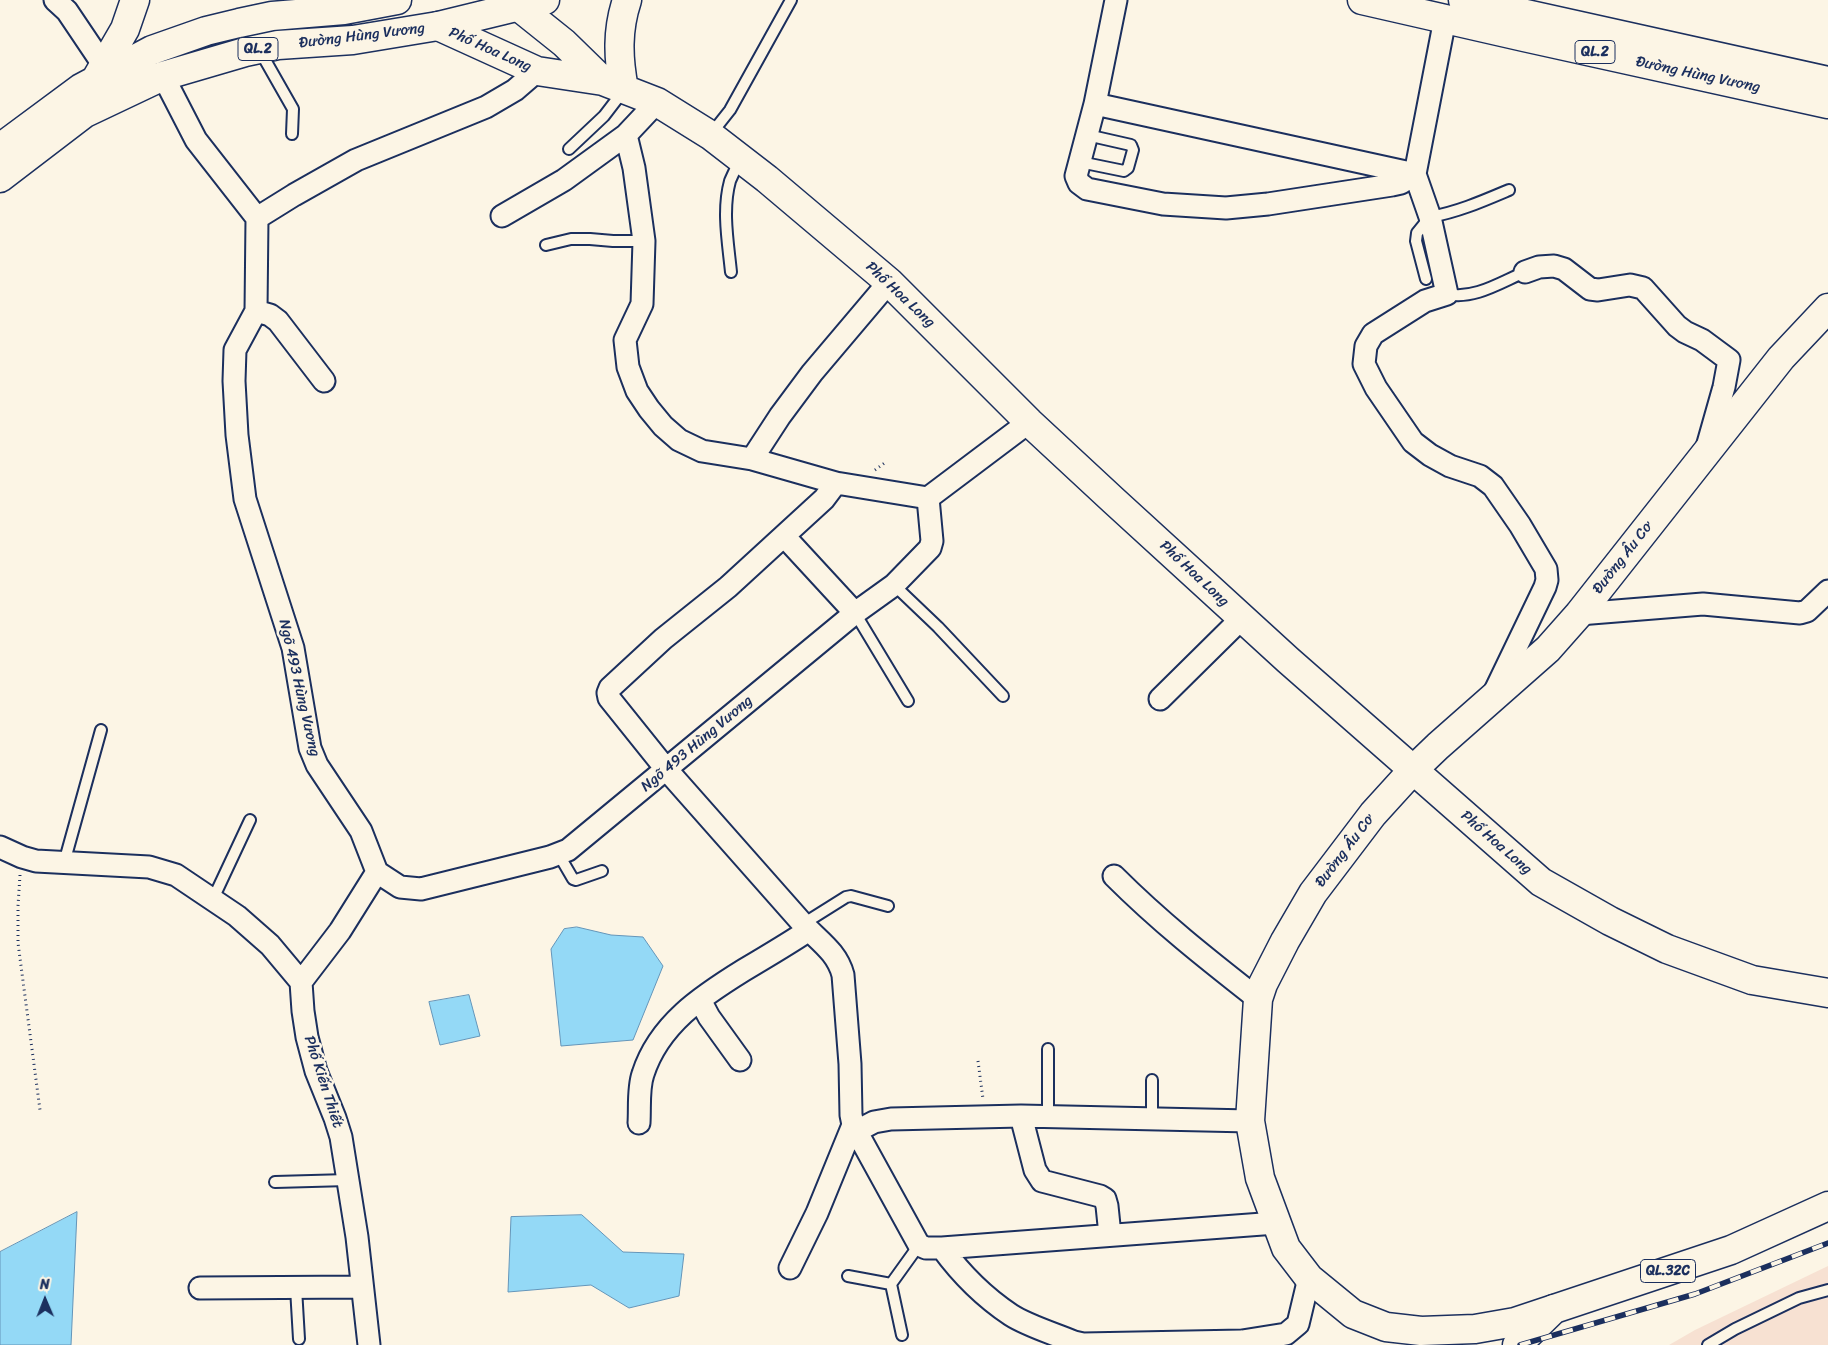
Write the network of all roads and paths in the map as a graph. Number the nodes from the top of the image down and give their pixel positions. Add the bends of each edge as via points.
1 (55, 0) edge
2 (135, 0) edge
3 (398, 0) edge
4 (627, 0) edge
5 (791, 0) edge
6 (1116, 0) edge
7 (1362, 0) edge
8 (525, 2) edge
9 (1454, 9) edge
10 (438, 26) junction
11 (259, 48) junction
12 (1828, 67) edge
13 (1772, 70) junction
14 (537, 71) junction
15 (164, 76) junction
16 (1828, 81) edge
17 (104, 82) junction
18 (614, 85) junction
19 (657, 102) junction
20 (1095, 104) junction
21 (1828, 104) edge
22 (292, 134) dead end
23 (710, 135) junction
24 (1087, 135) junction
25 (626, 136) junction
26 (0, 148) edge
27 (569, 149) dead end
28 (740, 158) junction
29 (1080, 162) junction
30 (1415, 174) junction
31 (0, 178) edge
32 (1509, 190) dead end
33 (502, 216) dead end
34 (1430, 217) junction
35 (257, 218) junction
36 (644, 240) junction
37 (546, 245) dead end
38 (731, 272) dead end
39 (1525, 272) joint
40 (1426, 279) dead end
41 (889, 282) junction
42 (1447, 294) junction
43 (1828, 308) edge
44 (256, 311) junction
45 (324, 380) dead end
46 (1029, 422) junction
47 (1704, 456) junction
48 (752, 459) junction
49 (836, 483) junction
50 (928, 498) junction
51 (784, 536) junction
52 (894, 585) junction
53 (1828, 591) edge
54 (855, 613) junction
55 (1579, 614) junction
56 (1242, 618) junction
57 (1004, 696) dead end
58 (1160, 699) dead end
59 (1491, 700) junction
60 (908, 701) dead end
61 (101, 730) dead end
62 (666, 769) junction
63 (1413, 770) junction
64 (250, 820) dead end
65 (0, 847) edge
66 (559, 855) junction
67 (22, 857) junction
68 (64, 863) junction
69 (602, 871) dead end
70 (377, 872) junction
71 (1114, 876) dead end
72 (213, 900) junction
73 (888, 906) dead end
74 (806, 927) junction
75 (301, 982) junction
76 (1828, 993) edge
77 (1258, 999) junction
78 (700, 1000) junction
79 (1048, 1049) dead end
80 (740, 1060) dead end
81 (978, 1061) dead end
82 (1152, 1080) dead end
83 (40, 1110) dead end
84 (1021, 1116) junction
85 (986, 1117) junction
86 (1048, 1117) junction
87 (1152, 1119) junction
88 (1250, 1121) junction
89 (639, 1123) dead end
90 (855, 1128) junction
91 (348, 1180) junction
92 (275, 1182) dead end
93 (1828, 1206) edge
94 (1276, 1223) junction
95 (1110, 1235) junction
96 (920, 1245) junction
97 (942, 1248) junction
98 (790, 1268) dead end
99 (848, 1276) dead end
100 (1309, 1278) junction
101 (891, 1284) junction
102 (362, 1287) junction
103 (200, 1288) dead end
104 (296, 1288) junction
105 (1828, 1290) edge
106 (1554, 1308) junction
107 (902, 1335) dead end
108 (299, 1340) dead end
109 (369, 1345) edge
110 (1516, 1345) edge
111 (1708, 1345) edge

1 - 17 street via 67,11
2 - 17 main road
3 - 10 main road, Phố Hoa Long
3 - 17 main road, Đường Hùng Vương / QL.2 via 344,10 272,16 206,31 152,50
4 - 18 main road
5 - 23 lane via 730,110
6 - 20 street
7 - 9 main road, Đường Hùng Vương / QL.2
8 - 10 main road, Đường Hùng Vương / QL.2
8 - 18 main road, Phố Hoa Long via 564,43
9 - 13 main road, Đường Hùng Vương / QL.2
9 - 21 main road, Đường Hùng Vương / QL.2
9 - 30 street
10 - 11 main road, Đường Hùng Vương / QL.2 via 353,40
10 - 14 main road, Phố Hoa Long
11 - 15 main road, Đường Hùng Vương / QL.2
11 - 22 lane via 293,109
12 - 13 main road
13 - 16 main road, Đường Hùng Vương / QL.2
14 - 18 main road, Phố Hoa Long
14 - 35 street via 515,90 486,107 356,160
15 - 17 main road, Đường Hùng Vương / QL.2
15 - 35 street via 196,140
17 - 26 main road, Đường Hùng Vương / QL.2 via 65,98
17 - 31 main road, Đường Hùng Vương / QL.2 via 77,118
18 - 19 main road, Phố Hoa Long
18 - 27 lane via 604,116
19 - 23 main road, Phố Hoa Long
19 - 25 street
20 - 24 street
20 - 30 street
23 - 28 main road, Phố Hoa Long
24 - 29 street
24 - 29 lane via 1131,145 1134,150 1124,171
25 - 33 street via 564,180
25 - 36 street
28 - 38 lane via 730,181 727,199
28 - 41 main road, Phố Hoa Long
29 - 30 street via 1076,176 1087,189 1163,204 1226,208 1392,185 1402,183
30 - 34 street
32 - 34 lane via 1472,206
34 - 40 lane via 1417,233 1416,241
34 - 42 street
35 - 44 street, Ngõ 493 Hùng Vương
36 - 37 lane via 581,239
36 - 48 street via 642,304 625,340 628,366 637,391 653,415 679,440 702,451
39 - 42 lane via 1470,295
39 - 47 street via 1547,265 1564,270 1590,289 1643,288 1677,326 1728,360 1724,387
41 - 46 main road, Phố Hoa Long
41 - 48 street via 812,373
42 - 59 street via 1425,301 1373,334 1366,346 1364,364 1376,388 1413,442 1437,459 1480,476 1493,486 1546,569 1545,587
43 - 47 main road, Đường Âu Cơ via 1781,358
44 - 45 street via 274,317
44 - 70 street, Ngõ 493 Hùng Vương via 236,350 234,381 245,500 293,648 310,748 317,765 361,831
46 - 50 street
46 - 56 main road, Phố Hoa Long
47 - 55 main road, Đường Âu Cơ
48 - 49 street
49 - 50 street
49 - 51 street via 824,499
50 - 52 street, Ngõ 493 Hùng Vương via 930,548
51 - 54 street
51 - 62 street via 610,688 609,698
52 - 54 street, Ngõ 493 Hùng Vương
52 - 57 lane
53 - 55 street via 1808,611 1800,613 1703,604
54 - 60 lane
54 - 62 street, Ngõ 493 Hùng Vương
55 - 59 main road, Đường Âu Cơ via 1548,649
56 - 58 street
56 - 63 main road, Phố Hoa Long
59 - 63 main road, Đường Âu Cơ
61 - 68 lane
62 - 66 street, Ngõ 493 Hùng Vương
62 - 74 street
63 - 76 main road, Phố Hoa Long via 1541,882 1610,921 1667,949 1752,980
63 - 77 main road, Đường Âu Cơ via 1373,814 1313,893 1285,941
64 - 72 lane
65 - 67 street
66 - 69 lane via 572,879
66 - 70 street, Ngõ 493 Hùng Vương via 421,890 400,887
67 - 68 street
67 - 83 path via 18,943
68 - 72 street via 149,867 176,875
70 - 75 street via 340,931
71 - 77 street via 1188,945
72 - 75 street via 270,945
73 - 74 lane via 846,896
74 - 78 street
74 - 90 street via 836,957 844,975 851,1115
75 - 91 street, Phố Kiến Thiết via 307,1037 341,1137
77 - 88 main road, Đường Âu Cơ
78 - 80 street
78 - 89 street via 664,1032 650,1055 642,1075
79 - 86 lane
81 - 85 path
82 - 87 lane
84 - 85 street
84 - 86 street
84 - 95 street via 1038,1176 1042,1181 1105,1198
85 - 90 street via 883,1119
86 - 87 street
87 - 88 street
88 - 94 main road, Đường Âu Cơ via 1260,1178
90 - 96 street
90 - 98 street
91 - 92 lane
91 - 102 street, Phố Kiến Thiết
93 - 106 main road, QL.32C via 1731,1250
94 - 95 street
94 - 100 main road, Đường Âu Cơ via 1286,1248
95 - 97 street
96 - 97 street
96 - 101 lane
97 - 100 street via 975,1286 1012,1316 1083,1344 1242,1341 1286,1334 1298,1324
99 - 101 lane
100 - 106 main road, Đường Âu Cơ via 1353,1314 1386,1327 1421,1331 1475,1329 1515,1322
101 - 107 lane
102 - 104 street
102 - 109 street, Phố Kiến Thiết
103 - 104 street
104 - 108 lane
105 - 111 lane via 1798,1298
106 - 110 main road, QL.32C

